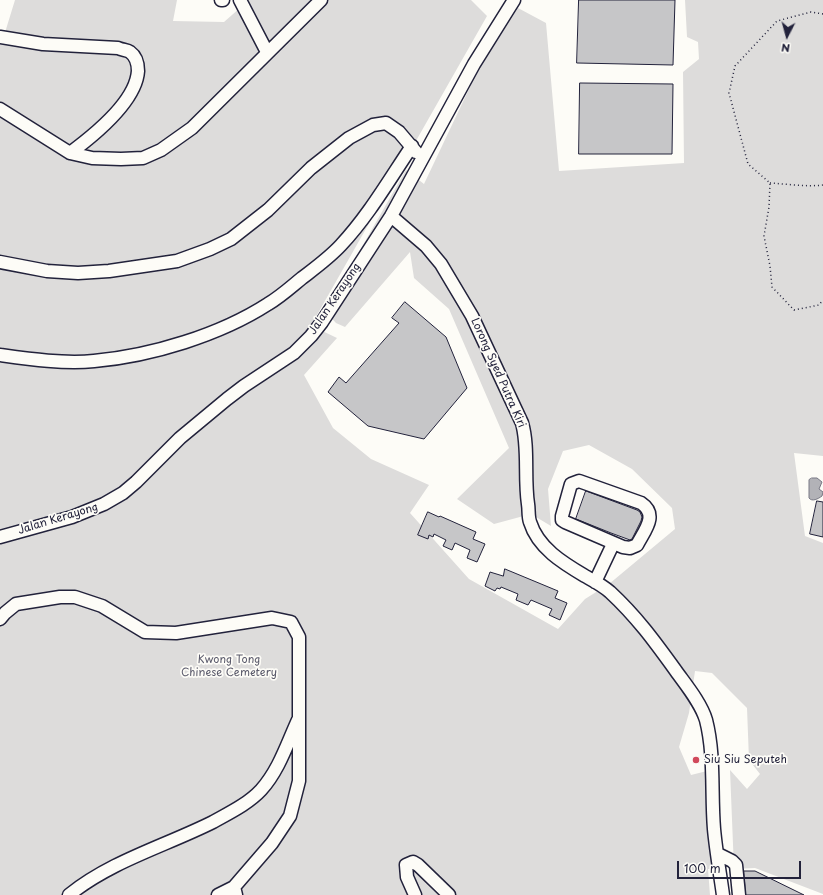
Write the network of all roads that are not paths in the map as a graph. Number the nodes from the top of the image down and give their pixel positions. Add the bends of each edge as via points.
1 (240, 0) edge
2 (321, 0) edge
3 (514, 0) edge
4 (0, 37) edge
5 (267, 52) junction
6 (0, 109) edge
7 (412, 146) junction
8 (70, 153) junction
9 (422, 159) junction
10 (391, 216) junction
11 (0, 262) edge
12 (0, 354) edge
13 (0, 537) edge
14 (613, 544) junction
15 (595, 582) junction
16 (0, 619) edge
17 (300, 716) junction
18 (276, 769) junction
19 (299, 780) junction
20 (718, 854) junction
21 (235, 891) edge
22 (69, 895) edge
23 (218, 895) edge
24 (414, 895) edge
25 (449, 895) edge
26 (722, 895) edge
27 (739, 895) edge

1 - 5 street
2 - 5 street
3 - 9 street, Jalan Kerayong via 474,64
4 - 8 street via 43,44 118,48 130,52 136,58 137,76 132,90 119,110
5 - 8 street via 192,128 161,150 143,158 121,159 92,158
6 - 8 street
7 - 9 street
7 - 11 street via 386,123 373,125 349,138 310,168 268,210 231,239 177,261 78,274
7 - 12 street via 364,218 341,246 268,304 234,323 190,341 133,356 92,361 41,360
9 - 10 street, Jalan Kerayong
10 - 13 street, Jalan Kerayong via 322,322 294,353 244,386 198,423 123,493 72,517
10 - 15 street, Lorong Syed Putra Kiri via 426,246 441,264 486,345 522,423 525,434 529,521 537,537 558,559
14 - 14 street via 562,520 571,484 579,481 648,507 650,519 637,545 630,548
14 - 15 street
15 - 20 street, Lorong Syed Putra Kiri via 603,586 645,628 691,693 705,719 711,756 714,829
16 - 17 street via 16,604 75,597 102,606 145,632 176,633 272,618 291,622 299,637
17 - 18 street
17 - 19 street
18 - 19 street via 287,758 296,762
18 - 22 street via 260,790 243,805 186,836 105,871
19 - 21 street via 290,816
20 - 26 street, Lorong Syed Putra Kiri
20 - 27 street via 732,860 736,865
21 - 23 street
24 - 25 street via 407,877 406,865 413,862

